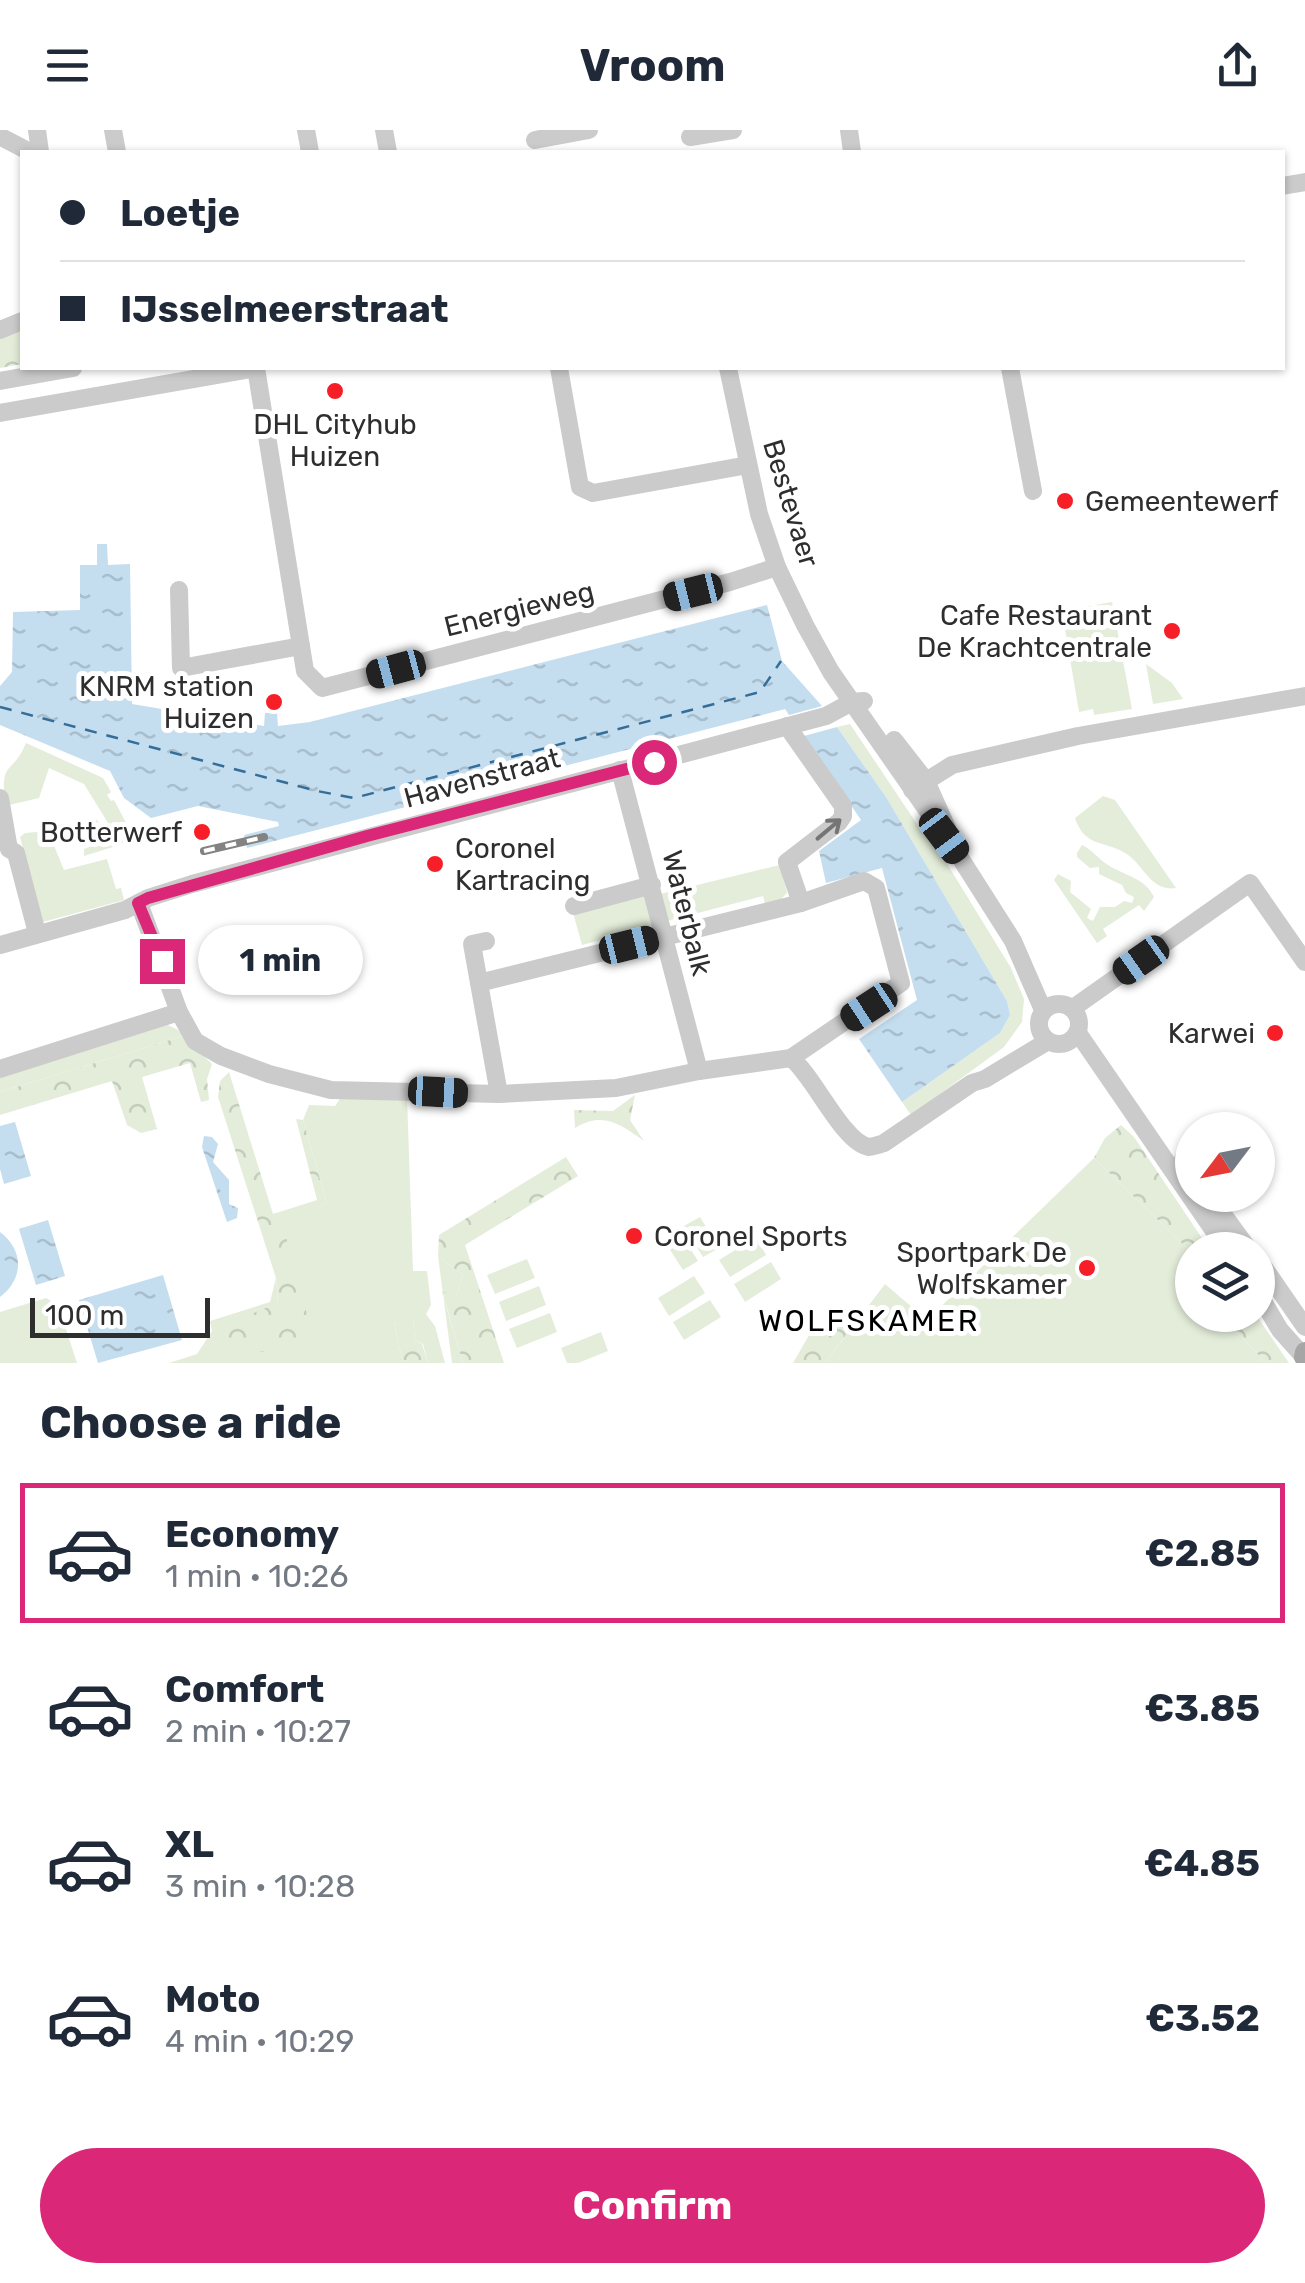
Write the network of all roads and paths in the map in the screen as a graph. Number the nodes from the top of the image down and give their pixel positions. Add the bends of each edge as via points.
1 (5, 130) edge
2 (589, 130) edge
3 (733, 130) edge
4 (1, 138) edge
5 (691, 140) edge
6 (535, 141) edge
7 (26, 150) edge
8 (63, 370) edge
9 (76, 370) edge
10 (231, 370) edge
11 (256, 370) edge
12 (559, 370) edge
13 (1010, 370) edge
14 (731, 372) edge
15 (157, 376) edge
16 (0, 381) edge
17 (83, 398) junction
18 (0, 413) edge
19 (748, 466) junction
20 (1033, 491) dead end
21 (777, 567) junction
22 (179, 590) dead end
23 (302, 646) junction
24 (1305, 696) edge
25 (858, 702) junction
26 (786, 726) junction
27 (620, 770) junction
28 (919, 786) junction
29 (0, 798) edge
30 (5, 850) edge
31 (652, 885) junction
32 (138, 903) junction
33 (800, 904) junction
34 (574, 906) dead end
35 (37, 933) junction
36 (666, 936) junction
37 (486, 941) dead end
38 (0, 946) edge
39 (1305, 962) edge
40 (479, 983) junction
41 (1057, 1008) junction
42 (179, 1012) junction
43 (1058, 1037) junction
44 (790, 1058) junction
45 (0, 1069) edge
46 (698, 1071) junction
47 (499, 1094) junction
48 (1175, 1159) edge
49 (1275, 1284) edge
50 (1275, 1318) edge
51 (1305, 1327) edge
52 (1305, 1353) edge

1 - 4 street
2 - 6 street
3 - 5 street
4 - 7 street
8 - 16 street
9 - 17 street
10 - 15 street
11 - 23 street, Energieweg
12 - 19 street via 580,487 593,494
13 - 20 street
14 - 19 street, Bestevaer
15 - 17 street
17 - 18 street
19 - 21 street, Bestevaer
21 - 23 street, Energieweg via 322,688 308,676
21 - 25 street, Bestevaer via 812,637
22 - 23 street via 182,668
24 - 28 street via 952,764
25 - 26 street, Havenstraat
25 - 28 street, Bestevaer
26 - 27 street, Havenstraat
33 -> 26 street via 786,862 839,822 843,806
27 - 31 street, Waterbalk
27 - 32 street, Havenstraat
28 - 41 street, Bestevaer
29 - 30 street
30 - 35 street via 16,852
31 - 34 street
31 - 36 street, Waterbalk
32 - 35 street, Havenstraat
32 - 42 street
33 - 36 street
33 - 44 street via 872,883 901,983
35 - 38 street, Havenstraat
36 - 40 street
36 - 46 street, Waterbalk
37 - 40 street via 472,944
39 - 41 street via 1250,882
40 - 47 street
41 - 43 street via 1039,1019
41 - 43 street, Bestevaer via 1080,1020
42 - 45 street
42 - 47 street via 196,1041 269,1074 332,1090
43 - 44 street via 976,1076 870,1147 848,1132
43 - 48 street
44 - 46 street
46 - 47 street via 616,1088
49 - 51 street
50 - 52 street

